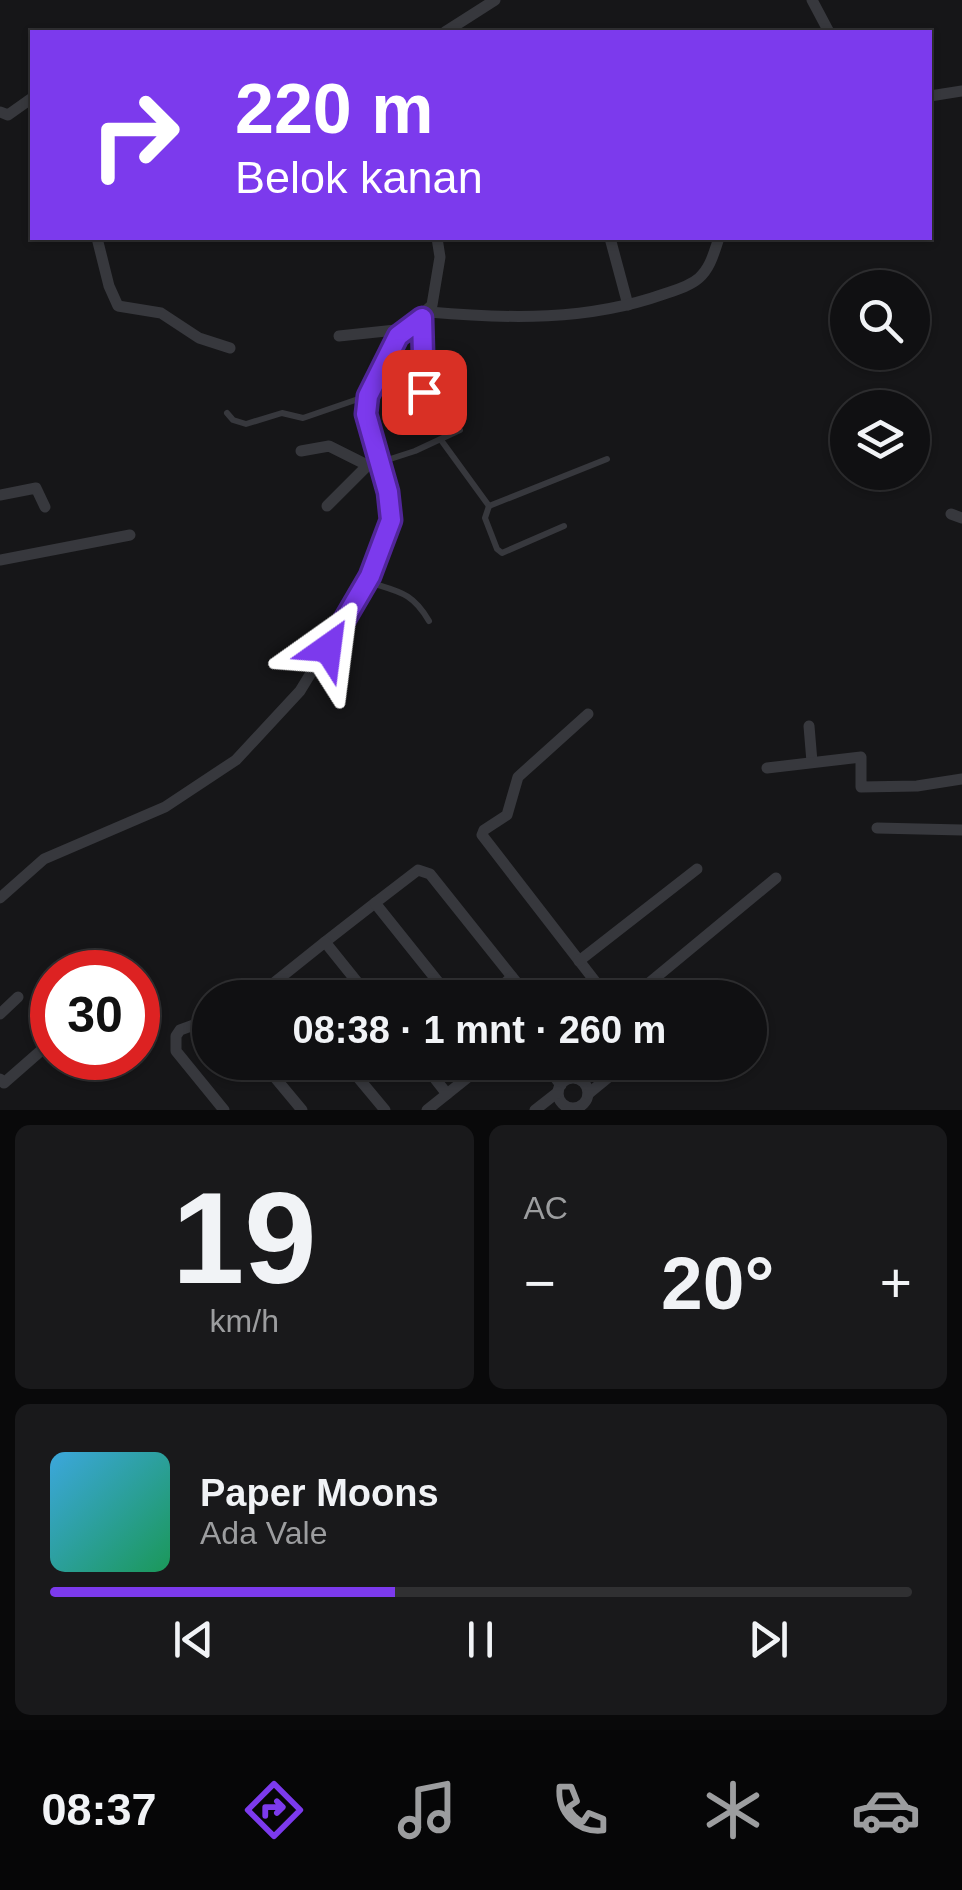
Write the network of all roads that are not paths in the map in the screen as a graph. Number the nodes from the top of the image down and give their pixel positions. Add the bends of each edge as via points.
1 (494, 0) edge
2 (812, 0) edge
3 (449, 30) edge
4 (828, 30) edge
5 (962, 91) edge
6 (932, 96) edge
7 (30, 99) edge
8 (0, 112) edge
9 (98, 240) edge
10 (437, 240) edge
11 (611, 240) edge
12 (718, 240) edge
13 (628, 305) junction
14 (425, 315) junction
15 (404, 329) junction
16 (339, 336) dead end
17 (230, 348) dead end
18 (368, 396) junction
19 (404, 403) dead end
20 (226, 413) dead end
21 (460, 430) dead end
22 (441, 440) junction
23 (301, 451) dead end
24 (606, 459) dead end
25 (375, 461) junction
26 (0, 495) edge
27 (326, 506) dead end
28 (489, 506) junction
29 (45, 507) dead end
30 (564, 526) dead end
31 (130, 535) dead end
32 (0, 560) edge
33 (366, 582) junction
34 (429, 621) dead end
35 (588, 714) dead end
36 (809, 726) dead end
37 (812, 762) junction
38 (767, 768) dead end
39 (962, 779) edge
40 (877, 828) dead end
41 (962, 830) edge
42 (697, 869) dead end
43 (776, 878) dead end
44 (0, 898) edge
45 (375, 903) junction
46 (325, 942) junction
47 (579, 961) junction
48 (512, 977) junction
49 (277, 980) edge
50 (356, 980) edge
51 (437, 980) edge
52 (509, 980) edge
53 (515, 980) edge
54 (594, 980) edge
55 (654, 980) edge
56 (18, 998) dead end
57 (0, 1014) edge
58 (192, 1026) edge
59 (30, 1060) edge
60 (192, 1071) edge
61 (0, 1079) edge
62 (200, 1080) edge
63 (277, 1080) edge
64 (360, 1080) edge
65 (437, 1080) edge
66 (465, 1080) edge
67 (555, 1080) edge
68 (569, 1080) edge
69 (582, 1080) edge
70 (605, 1080) edge
71 (560, 1088) junction
72 (448, 1094) junction
73 (588, 1094) junction
74 (571, 1109) edge
75 (224, 1110) edge
76 (302, 1110) edge
77 (385, 1110) edge
78 (427, 1110) edge
79 (536, 1110) edge

1 - 3 street
2 - 4 street
5 - 6 street
7 - 8 street via 10,114
9 - 17 street via 118,306 161,312 199,338
10 - 14 street via 436,296
11 - 13 street
12 - 13 street via 695,282
13 - 14 street via 572,315
14 - 15 street
14 - 19 street via 424,392 421,400
15 - 16 street
15 - 18 street
18 - 20 lane via 303,418 282,413 246,424
18 - 25 street
21 - 22 lane
22 - 25 lane
22 - 28 lane
23 - 25 street via 329,446
24 - 28 lane
25 - 27 street
25 - 33 street via 391,520
26 - 29 street via 36,488
28 - 30 lane via 485,518 502,553
31 - 32 street
33 - 34 lane via 409,595
33 - 44 street via 300,691 236,760 164,807 44,860
35 - 47 street via 518,777 508,816 482,835
36 - 37 street
37 - 38 street
37 - 39 street via 861,757 861,787
40 - 41 street
42 - 47 street
43 - 55 street
45 - 46 street
45 - 48 street via 425,870
45 - 51 street
46 - 49 street
46 - 50 street
47 - 54 street
48 - 52 street
48 - 53 street
56 - 57 street
58 - 60 street via 174,1042
59 - 61 street
62 - 75 street
63 - 76 street
64 - 77 street
65 - 72 street
66 - 72 street
67 - 71 street
68 - 71 street
69 - 73 street
70 - 73 street
71 - 74 street via 562,1103
71 - 79 street
72 - 78 street
73 - 74 street

